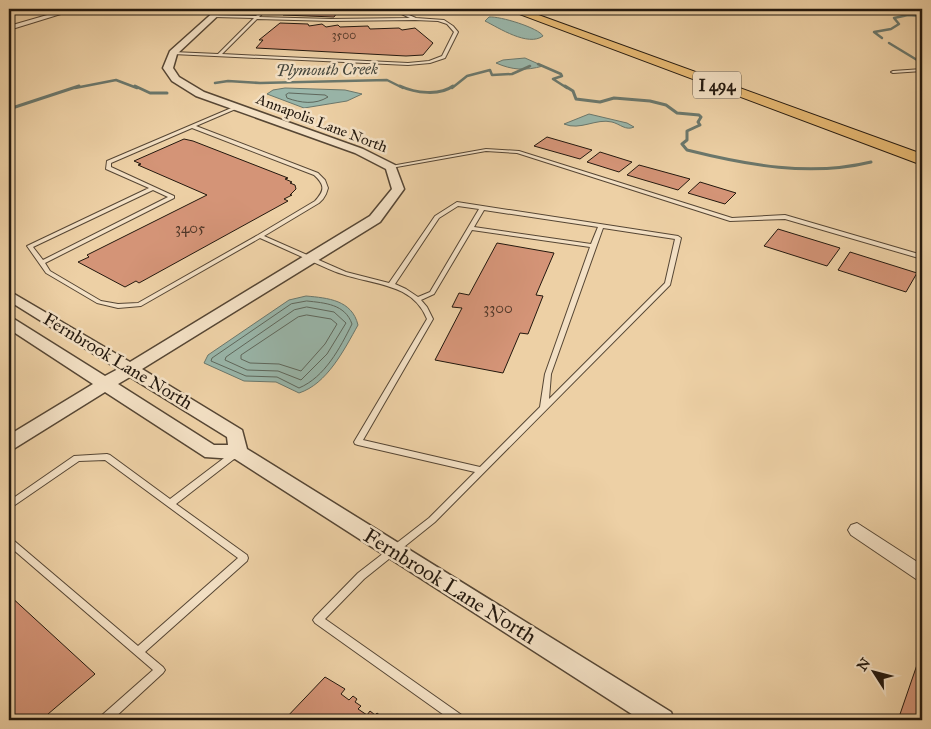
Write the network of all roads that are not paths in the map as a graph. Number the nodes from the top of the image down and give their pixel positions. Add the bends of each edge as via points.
1 (74, 9) edge
2 (265, 9) edge
3 (393, 9) edge
4 (512, 9) edge
5 (539, 9) edge
6 (217, 12) edge
7 (256, 17) junction
8 (416, 19) junction
9 (9, 28) edge
10 (173, 53) junction
11 (219, 55) junction
12 (922, 70) edge
13 (893, 72) dead end
14 (236, 107) junction
15 (191, 126) junction
16 (922, 145) edge
17 (922, 160) edge
18 (391, 167) junction
19 (152, 188) junction
20 (482, 208) junction
21 (601, 226) junction
22 (471, 228) junction
23 (260, 236) junction
24 (593, 246) junction
25 (922, 257) edge
26 (311, 258) junction
27 (41, 263) junction
28 (391, 285) junction
29 (9, 295) edge
30 (418, 299) junction
31 (9, 322) edge
32 (130, 368) junction
33 (104, 384) junction
34 (544, 407) junction
35 (9, 443) edge
36 (238, 452) junction
37 (481, 470) junction
38 (170, 504) junction
39 (9, 506) edge
40 (857, 530) dead end
41 (12, 544) edge
42 (393, 550) junction
43 (922, 574) edge
44 (138, 652) junction
45 (105, 720) edge
46 (459, 720) edge
47 (662, 720) edge

1 - 9 street
2 - 7 lane
3 - 8 lane
4 - 17 highway, I 494
5 - 16 highway, I 494
6 - 7 lane
6 - 10 street
7 - 8 lane
7 - 11 lane
8 - 11 lane via 441,20 452,25 456,32 444,58 408,64
10 - 11 lane
10 - 14 street, Annapolis Lane North via 168,68 175,79 185,87
12 - 13 lane
14 - 15 lane
14 - 18 street, Annapolis Lane North via 358,151
15 - 19 lane via 106,165 112,171
15 - 23 lane via 316,174 324,181 327,187 325,195 317,202
18 - 25 lane via 486,150 517,152 732,220 786,217
18 - 26 street, Annapolis Lane North via 398,190 374,219
19 - 27 lane via 30,246
19 - 27 lane via 172,197
20 - 21 lane
20 - 22 lane
20 - 28 lane via 457,204 437,217
21 - 24 lane
21 - 34 lane via 678,238 668,284
22 - 24 lane
22 - 30 lane via 432,293
23 - 26 lane
23 - 27 lane via 139,305 118,306 99,302 48,272
24 - 34 lane via 548,374
26 - 28 lane via 344,273
26 - 32 street, Annapolis Lane North
28 - 30 lane
29 - 32 street, Fernbrook Lane North
30 - 37 lane via 426,307 430,319 358,442
31 - 33 street, Fernbrook Lane North
32 - 33 street, Annapolis Lane North
32 - 36 street, Fernbrook Lane North via 236,434
33 - 35 street, Annapolis Lane North
33 - 36 street, Fernbrook Lane North via 211,452
34 - 37 lane
36 - 38 lane
36 - 42 street, Fernbrook Lane North
37 - 42 lane via 432,520
38 - 39 lane via 107,457 77,458
38 - 44 lane via 244,558
40 - 43 street
41 - 44 lane
42 - 46 lane via 361,576 318,620
42 - 47 street, Fernbrook Lane North
44 - 45 lane via 160,670

